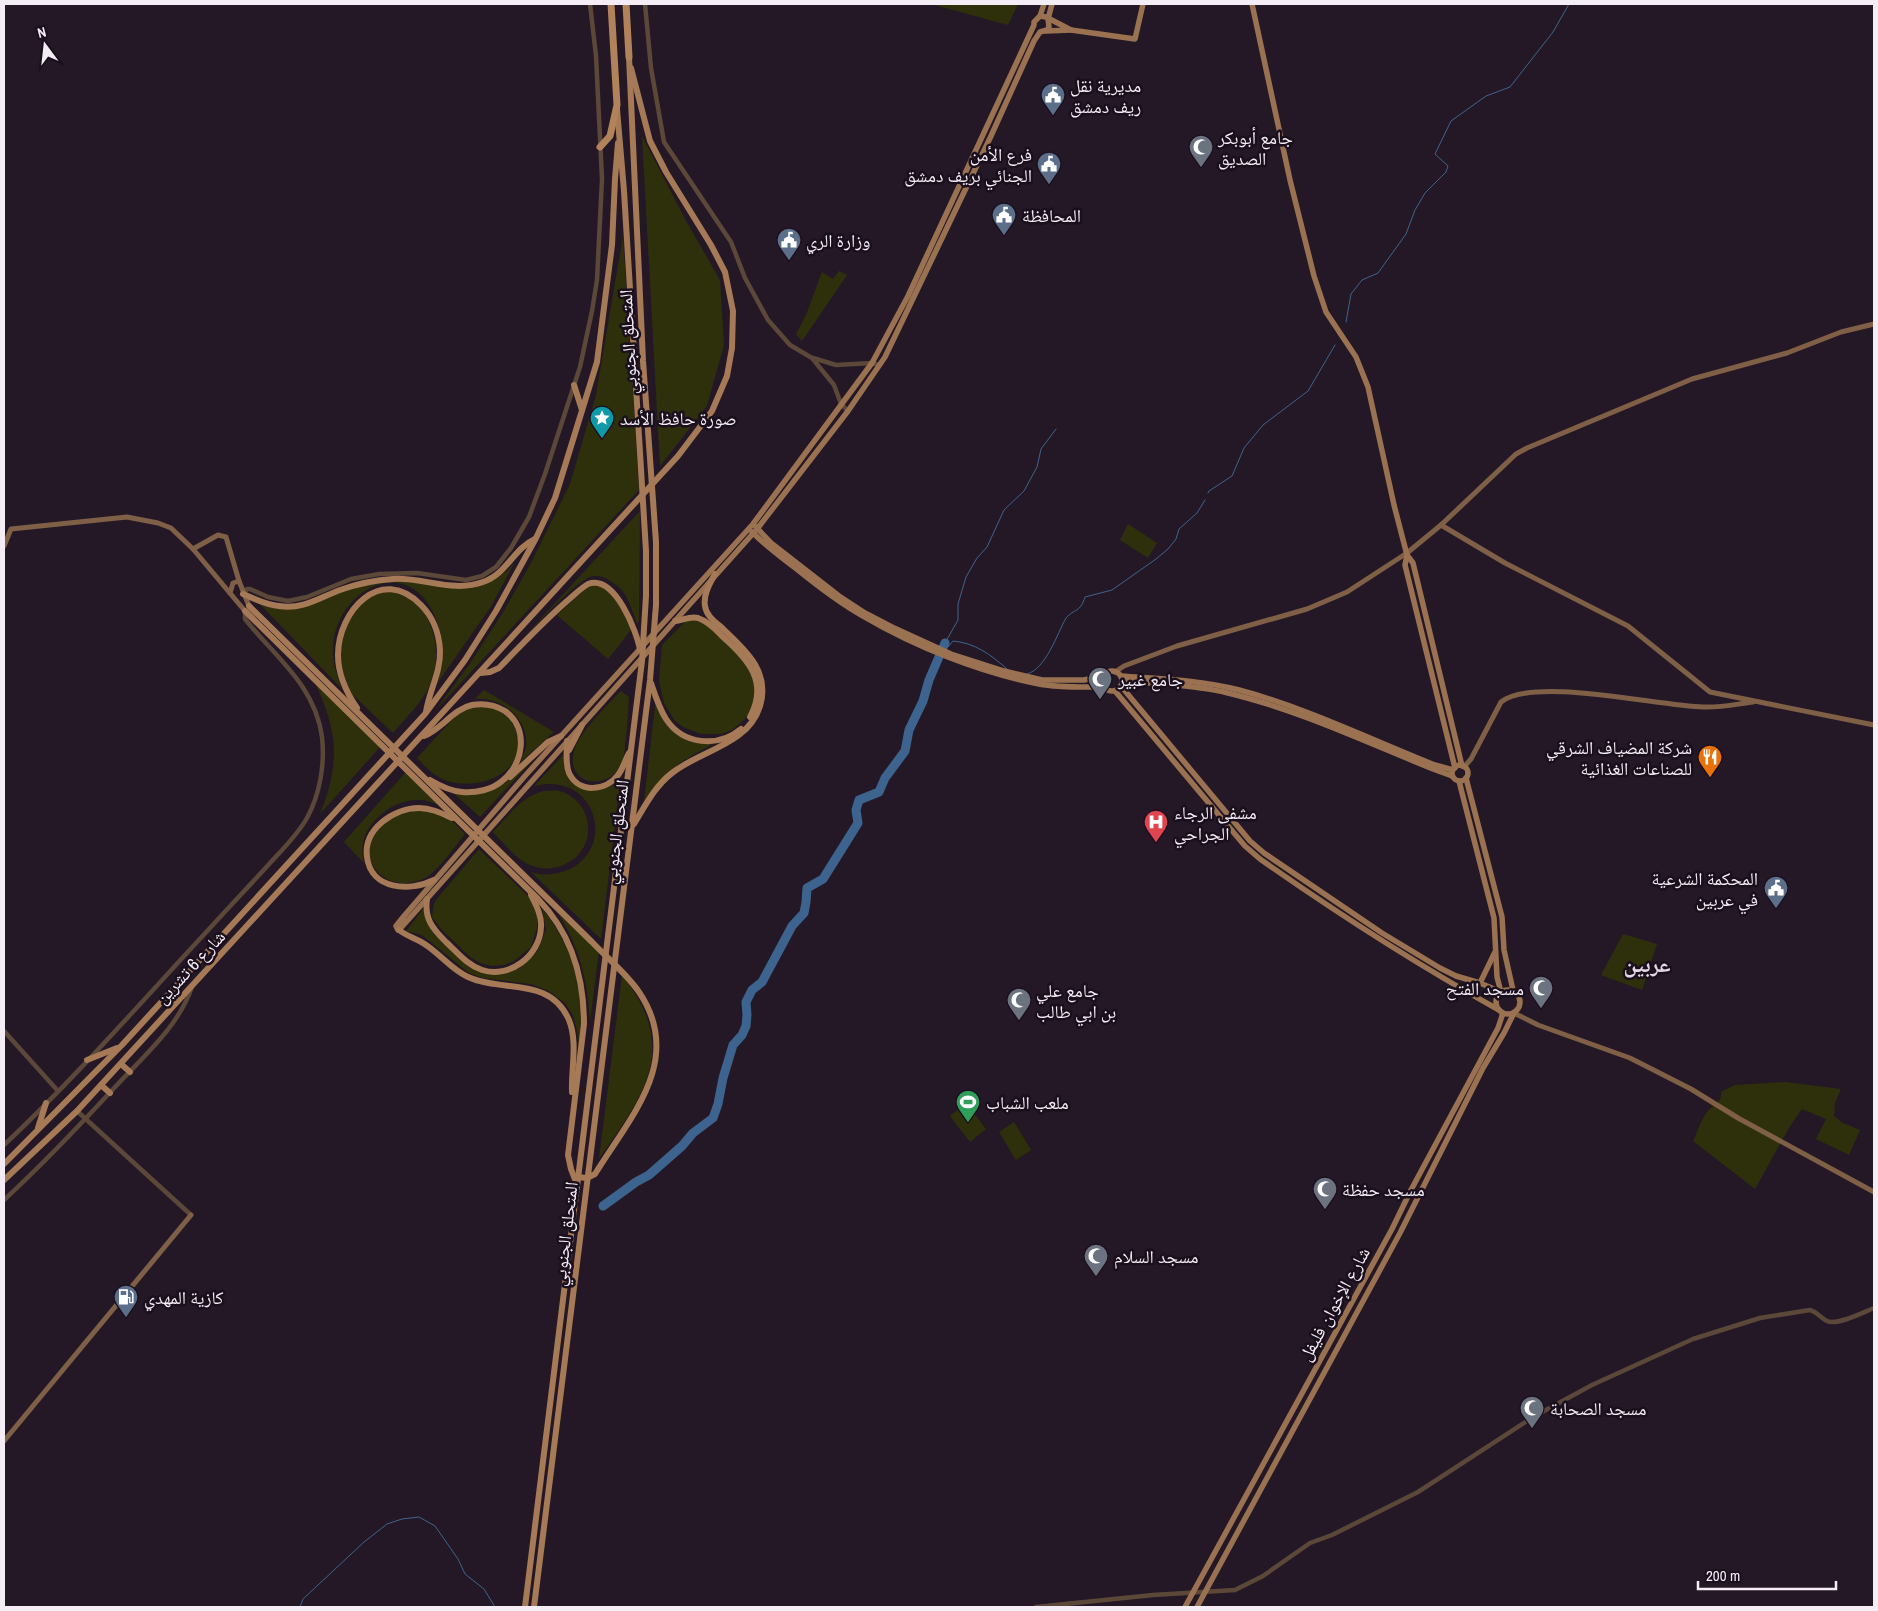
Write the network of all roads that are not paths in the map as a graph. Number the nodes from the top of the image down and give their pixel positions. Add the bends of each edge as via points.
1 (590, 4) edge
2 (611, 4) edge
3 (626, 4) edge
4 (645, 4) edge
5 (1044, 4) edge
6 (1052, 4) edge
7 (1143, 4) edge
8 (1252, 4) edge
9 (1040, 16) junction
10 (1048, 19) junction
11 (1034, 25) junction
12 (1071, 30) junction
13 (1042, 32) junction
14 (629, 57) junction
15 (617, 105) junction
16 (620, 134) junction
17 (600, 147) junction
18 (1874, 324) edge
19 (812, 358) junction
20 (872, 363) junction
21 (879, 365) junction
22 (574, 385) junction
23 (841, 404) junction
24 (582, 411) junction
25 (848, 411) junction
26 (780, 495) junction
27 (1441, 525) junction
28 (753, 529) junction
29 (536, 538) junction
30 (4, 546) edge
31 (193, 549) junction
32 (1407, 554) junction
33 (715, 574) junction
34 (239, 581) junction
35 (699, 588) junction
36 (230, 593) junction
37 (243, 594) junction
38 (247, 608) junction
39 (675, 621) junction
40 (950, 656) junction
41 (642, 661) junction
42 (1115, 672) junction
43 (481, 673) junction
44 (1103, 676) junction
45 (650, 680) junction
46 (1121, 681) junction
47 (1103, 687) junction
48 (1115, 691) junction
49 (1758, 702) junction
50 (425, 714) junction
51 (368, 723) junction
52 (582, 725) junction
53 (1874, 725) edge
54 (561, 736) junction
55 (734, 737) junction
56 (420, 738) junction
57 (568, 741) junction
58 (631, 750) junction
59 (567, 756) junction
60 (1463, 766) junction
61 (1453, 771) junction
62 (422, 775) junction
63 (1466, 778) junction
64 (502, 781) junction
65 (1459, 781) junction
66 (457, 820) junction
67 (632, 827) junction
68 (434, 880) junction
69 (530, 892) junction
70 (427, 899) junction
71 (400, 930) junction
72 (1496, 950) junction
73 (1480, 982) junction
74 (192, 987) junction
75 (1512, 990) junction
76 (1501, 992) junction
77 (1501, 1012) junction
78 (1514, 1013) junction
79 (4, 1031) edge
80 (122, 1045) junction
81 (87, 1060) junction
82 (121, 1064) junction
83 (130, 1072) junction
84 (101, 1085) junction
85 (58, 1091) junction
86 (110, 1093) junction
87 (46, 1103) junction
88 (574, 1105) junction
89 (78, 1111) junction
90 (86, 1119) junction
91 (35, 1134) junction
92 (4, 1145) edge
93 (4, 1164) edge
94 (587, 1178) junction
95 (4, 1180) edge
96 (577, 1180) junction
97 (1874, 1192) edge
98 (4, 1200) edge
99 (191, 1214) joint
100 (1874, 1308) edge
101 (4, 1441) edge
102 (1206, 1591) junction
103 (1192, 1593) junction
104 (525, 1607) edge
105 (534, 1607) edge
106 (1036, 1607) edge
107 (1184, 1607) edge
108 (1197, 1607) edge

1 - 17 street
2 - 15 highway
3 - 14 highway
4 - 19 street via 651,68 664,142 731,242 745,278 768,320 790,345
5 - 9 main road
6 - 10 main road
7 - 12 main road via 1135,39
8 - 32 main road via 1314,276 1326,312 1356,357 1368,387
9 - 10 main road
9 - 11 main road
10 - 12 main road
10 - 13 main road via 1049,27
11 - 13 main road
11 - 20 main road via 908,296
12 - 13 main road
13 - 21 main road via 1034,41
14 - 43 highway, شارع 6 تشرين via 650,141 725,272 733,311 732,348 726,376 712,411 678,456
14 - 45 highway, المتحلق الجنوبي via 643,361 656,542 656,605
15 - 16 highway, المتحلق الجنوبي
15 - 17 highway via 610,136
16 - 24 highway, شارع 6 تشرين via 615,166 609,278 597,362
16 - 41 highway, المتحلق الجنوبي via 646,551
17 - 22 street via 602,179 597,280
18 - 27 main road via 1841,332 1787,353 1692,379 1527,448 1516,454
19 - 20 street via 836,365
19 - 23 street via 834,385
20 - 21 street
20 - 23 main road
21 - 25 main road
22 - 24 highway
22 - 37 street via 529,518 507,555 489,572 466,580 408,573 370,575 294,600 274,599 250,588
23 - 25 street
23 - 26 main road
24 - 29 highway, شارع 6 تشرين via 555,498
25 - 26 main road
26 - 28 main road
27 - 32 main road
27 - 49 main road via 1505,563 1628,626 1710,692
28 - 33 main road
28 - 35 main road
28 - 40 main road via 769,548 862,616
29 - 37 highway via 524,546 500,573 470,586 455,587 412,579 382,580 350,586 309,604 290,607 268,604
29 - 50 highway, شارع 6 تشرين via 496,611
30 - 31 main road via 11,529 127,517 171,528
31 - 34 main road via 218,536 226,537
31 - 36 main road
32 - 42 main road via 1331,600 1177,646
32 - 60 main road via 1413,563
32 - 61 main road via 1406,565
33 - 35 main road
33 - 55 highway via 704,600 706,610 747,652 759,671 762,684 758,712 751,724
34 - 36 main road via 233,582
34 - 37 main road
35 - 39 main road
35 - 54 main road via 673,612
36 - 38 main road
37 - 38 main road
38 - 51 highway
38 - 66 highway
38 - 81 street via 245,619 296,675 317,714 323,751 315,800 295,836
39 - 52 main road
39 - 55 highway via 691,617 703,620 743,656 753,670 757,686 756,704
40 - 44 main road via 1042,680 1084,680
40 - 47 main road via 1003,675 1041,684
41 - 43 highway via 637,637 619,599 610,590 593,583 562,606 499,668
41 - 58 highway, المتحلق الجنوبي
42 - 44 main road via 1110,671
42 - 46 main road
43 - 56 highway, شارع 6 تشرين
44 - 47 main road
45 - 55 highway via 663,714 677,732 690,739 707,742
45 - 67 highway, المتحلق الجنوبي
46 - 48 main road
46 - 61 main road via 1199,682 1239,690 1290,706
46 - 73 main road via 1250,841 1419,955 1456,976
47 - 48 main road
48 - 77 main road via 1245,846 1260,859 1385,943
49 - 53 main road
49 - 60 main road via 1704,707 1574,692 1508,696 1501,702 1471,759
50 - 51 highway via 440,659 435,629 423,606 410,596 394,590 380,591 353,608 343,625 338,646 344,685
50 - 80 highway, شارع 6 تشرين
51 - 62 highway
52 - 57 main road
52 - 59 highway
54 - 64 highway via 548,742
54 - 68 main road
55 - 67 highway via 671,774 655,790
56 - 64 highway via 468,706 489,705 503,710 518,726 521,741 516,763
56 - 74 highway, شارع 6 تشرين
57 - 59 highway
57 - 70 main road
58 - 59 highway via 618,776 595,788 583,786 574,779 568,769
58 - 96 highway, المتحلق الجنوبي
60 - 61 main road
60 - 63 main road via 1468,773
61 - 65 main road
62 - 64 highway via 446,788 462,792 488,789
62 - 94 highway via 629,980 647,1006 654,1025 656,1045 651,1080 640,1105 595,1174
63 - 65 main road
63 - 75 main road via 1502,917
65 - 72 main road via 1494,918
66 - 68 highway via 428,808 411,808 388,817 370,838 366,855 378,879 402,888
66 - 69 highway
67 - 94 highway, المتحلق الجنوبي
68 - 71 main road via 398,924 396,928
69 - 70 highway via 541,918 537,944 530,956 518,965 497,972 470,964 435,931 426,914
69 - 88 highway via 563,932 581,982 584,1024
70 - 71 main road
71 - 88 highway via 425,944 469,978 525,987 538,991 559,1005 572,1033
72 - 73 main road
72 - 76 main road
73 - 76 main road
74 - 82 highway, شارع 6 تشرين
74 - 83 street via 176,1020
75 - 76 main road
75 - 78 main road via 1520,1002
76 - 77 main road via 1496,1001
77 - 78 main road
77 - 103 main road, شارع الإخوان فليفل via 1498,1028 1392,1228
78 - 97 main road via 1538,1025 1630,1058
78 - 102 main road, شارع الإخوان فليفل via 1400,1233
79 - 85 street
80 - 81 highway
80 - 91 highway, شارع 6 تشرين
81 - 85 street
82 - 83 highway
82 - 84 highway, شارع 6 تشرين
83 - 86 street
84 - 86 highway
84 - 89 highway, شارع 6 تشرين
85 - 87 street
86 - 90 street
87 - 91 highway
87 - 92 street
88 - 96 highway via 568,1155
89 - 90 street
89 - 95 highway, شارع 6 تشرين
90 - 98 street
90 - 99 street
91 - 93 highway, شارع 6 تشرين
94 - 96 highway
94 - 105 highway, المتحلق الجنوبي
96 - 104 highway, المتحلق الجنوبي
99 - 101 main road
100 - 102 street via 1835,1322 1827,1321 1810,1310 1760,1318 1681,1344 1532,1417 1418,1492 1310,1543 1246,1585 1236,1590
102 - 103 street
102 - 108 main road, شارع الإخوان فليفل
103 - 106 street
103 - 107 main road, شارع الإخوان فليفل

